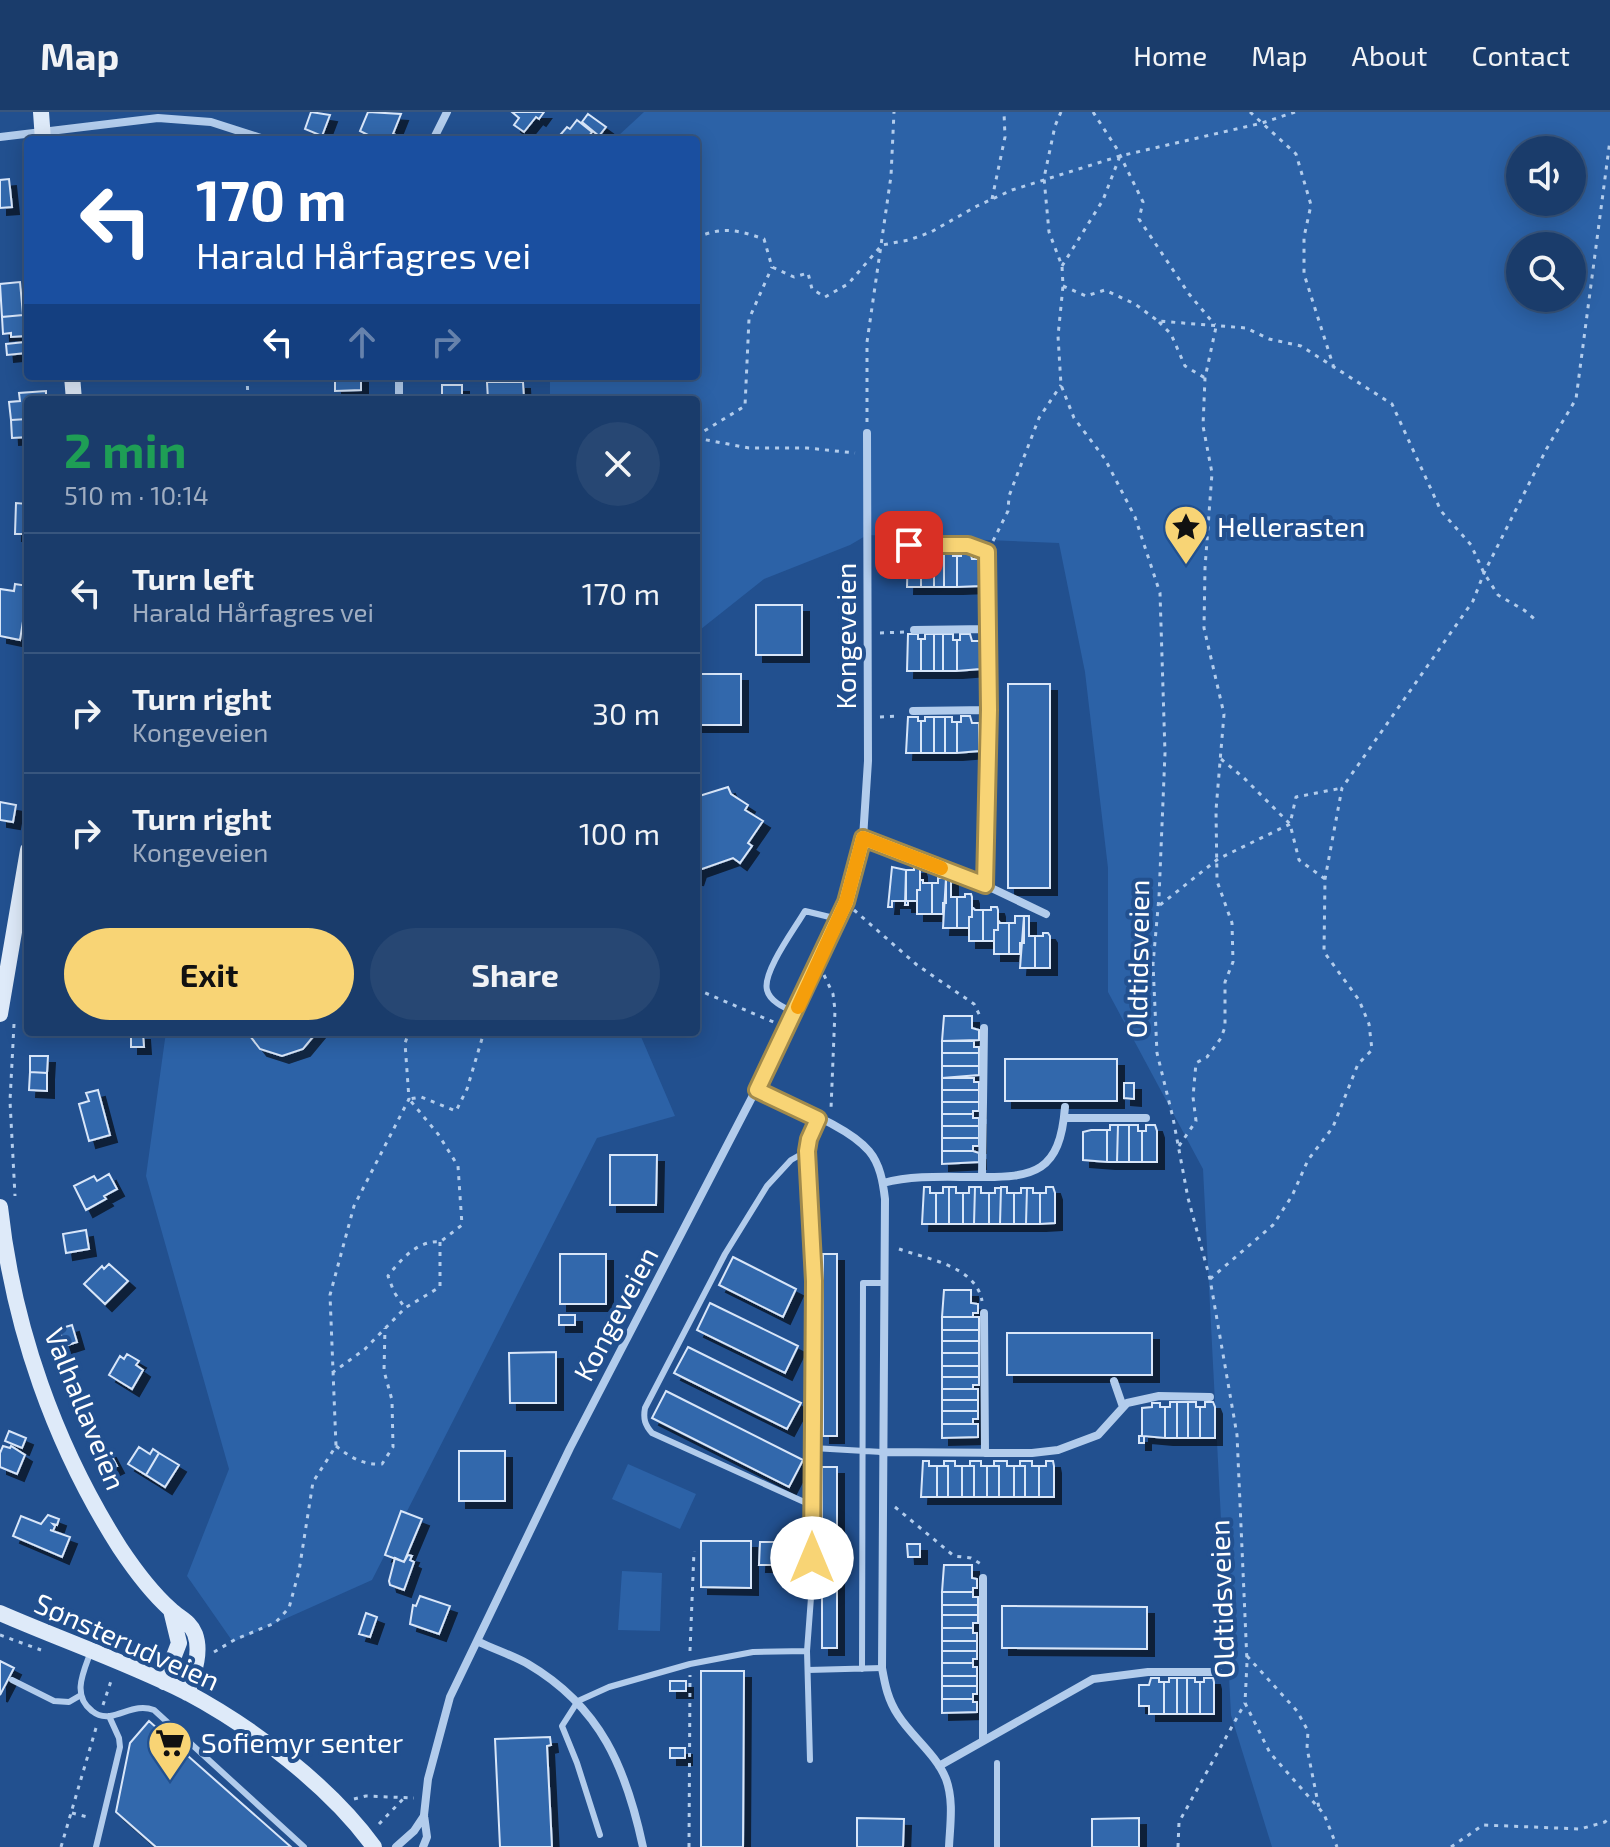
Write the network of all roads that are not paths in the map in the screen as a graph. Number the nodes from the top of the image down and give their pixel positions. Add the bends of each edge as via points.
1 (41, 112) edge
2 (447, 112) edge
3 (24, 136) edge
4 (43, 136) edge
5 (255, 136) edge
6 (435, 136) edge
7 (0, 137) edge
8 (867, 433) road end
9 (909, 545) dead end
10 (988, 629) junction
11 (914, 630) road end
12 (989, 710) junction
13 (913, 711) road end
14 (863, 838) junction
15 (24, 881) edge
16 (985, 885) junction
17 (1046, 914) dead end
18 (838, 919) junction
19 (796, 1013) junction
20 (7, 1014) edge
21 (984, 1028) road end
22 (757, 1090) junction
23 (1065, 1107) dead end
24 (1064, 1118) junction
25 (1146, 1118) dead end
26 (818, 1119) junction
27 (807, 1151) junction
28 (982, 1177) junction
29 (883, 1183) junction
30 (8, 1207) edge
31 (883, 1283) junction
32 (984, 1313) road end
33 (1114, 1381) dead end
34 (1210, 1397) dead end
35 (1123, 1407) junction
36 (813, 1448) junction
37 (862, 1451) junction
38 (882, 1452) junction
39 (985, 1453) junction
40 (813, 1506) junction
41 (983, 1578) road end
42 (171, 1610) junction
43 (0, 1613) edge
44 (477, 1641) junction
45 (91, 1651) junction
46 (807, 1651) junction
47 (882, 1668) junction
48 (862, 1669) junction
49 (808, 1670) junction
50 (1218, 1672) dead end
51 (12, 1680) dead end
52 (164, 1682) junction
53 (187, 1693) junction
54 (81, 1695) junction
55 (578, 1701) junction
56 (109, 1716) junction
57 (983, 1739) junction
58 (810, 1760) dead end
59 (997, 1763) dead end
60 (939, 1766) junction
61 (424, 1815) junction
62 (600, 1835) dead end
63 (96, 1847) edge
64 (304, 1847) edge
65 (374, 1847) edge
66 (396, 1847) edge
67 (423, 1847) edge
68 (643, 1847) edge
69 (949, 1847) edge
70 (997, 1847) edge

1 - 4 street
2 - 6 street
3 - 7 street
4 - 5 street via 140,119 220,124
8 - 14 street, Kongeveien via 868,761
9 - 10 street via 968,545 987,552
10 - 11 street
10 - 12 street
12 - 13 street
12 - 16 street
14 - 16 street
14 - 18 street, Kongeveien
15 - 20 street
16 - 17 street
18 - 19 street, Kongeveien
18 - 19 lane via 805,911 768,974 767,989 776,1003
19 - 22 street, Kongeveien
21 - 28 street
22 - 26 street
22 - 44 street, Kongeveien via 570,1448
23 - 24 street
24 - 25 street
24 - 28 street via 1059,1143 1037,1169 1013,1177
26 - 27 lane
26 - 29 street via 869,1151
27 - 36 lane via 814,1281
27 - 40 lane via 767,1186 750,1213 644,1417 652,1433
28 - 29 street via 910,1177
29 - 31 street
30 - 42 street, Valhallaveien via 6,1256 17,1306 65,1443 117,1543
31 - 37 lane via 863,1283
31 - 38 street
32 - 39 street
33 - 35 street
34 - 35 street via 1159,1396
35 - 39 street via 1098,1435 1076,1445 1041,1453
36 - 37 lane
36 - 40 lane
37 - 38 lane
37 - 48 lane
38 - 39 street
38 - 47 street
40 - 46 lane
41 - 57 street
42 - 52 street via 179,1643
42 - 53 street, Valhallaveien via 189,1622 197,1642
43 - 45 street, Sønsterudveien
44 - 55 street via 528,1664
44 - 61 street, Kongeveien via 447,1710 431,1763
45 - 52 street, Sønsterudveien
45 - 54 lane via 79,1683
46 - 49 lane
46 - 55 lane via 753,1652 690,1664
47 - 48 lane
47 - 60 street via 898,1716
48 - 49 lane
49 - 58 lane
50 - 57 street via 1093,1679
51 - 54 lane via 54,1701 69,1702
52 - 53 street, Sønsterudveien
53 - 65 street, Sønsterudveien via 305,1775
54 - 56 lane via 90,1710
55 - 62 lane via 562,1726
55 - 68 street via 621,1767
56 - 63 lane via 120,1747
56 - 64 lane via 141,1707 154,1710
57 - 60 street
59 - 70 lane
60 - 69 street via 951,1806
61 - 66 street
61 - 67 street, Kongeveien

